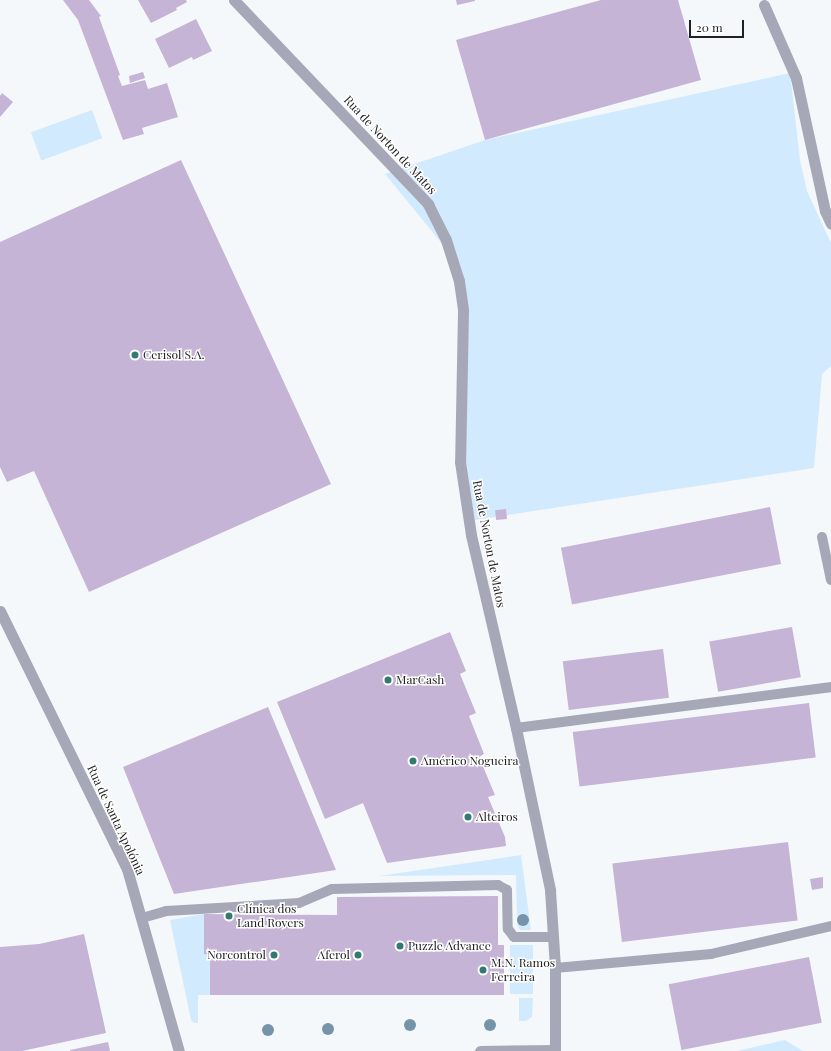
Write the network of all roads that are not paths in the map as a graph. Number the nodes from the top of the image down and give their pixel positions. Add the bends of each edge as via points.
1 (234, 0) edge
2 (764, 5) dead end
3 (831, 224) edge
4 (822, 537) dead end
5 (831, 580) edge
6 (0, 611) edge
7 (831, 687) edge
8 (516, 728) junction
9 (142, 918) junction
10 (831, 926) edge
11 (553, 937) junction
12 (555, 968) junction
13 (555, 1050) edge
14 (179, 1051) edge
15 (480, 1051) edge

1 - 8 street, Rua de Norton de Matos via 428,204 446,240 459,281 463,311 460,462 471,535
2 - 3 street via 796,78 825,210
4 - 5 lane
6 - 9 street, Rua de Santa Apolónia via 127,869
7 - 8 lane
8 - 11 street, Rua de Norton de Matos via 550,890
9 - 11 lane via 166,911 299,903 332,889 498,885 507,890 508,929 514,937
9 - 14 street, Rua de Santa Apolónia
10 - 12 lane via 711,954
11 - 12 street, Rua de Norton de Matos
12 - 13 street, Rua de Norton de Matos
13 - 15 street

